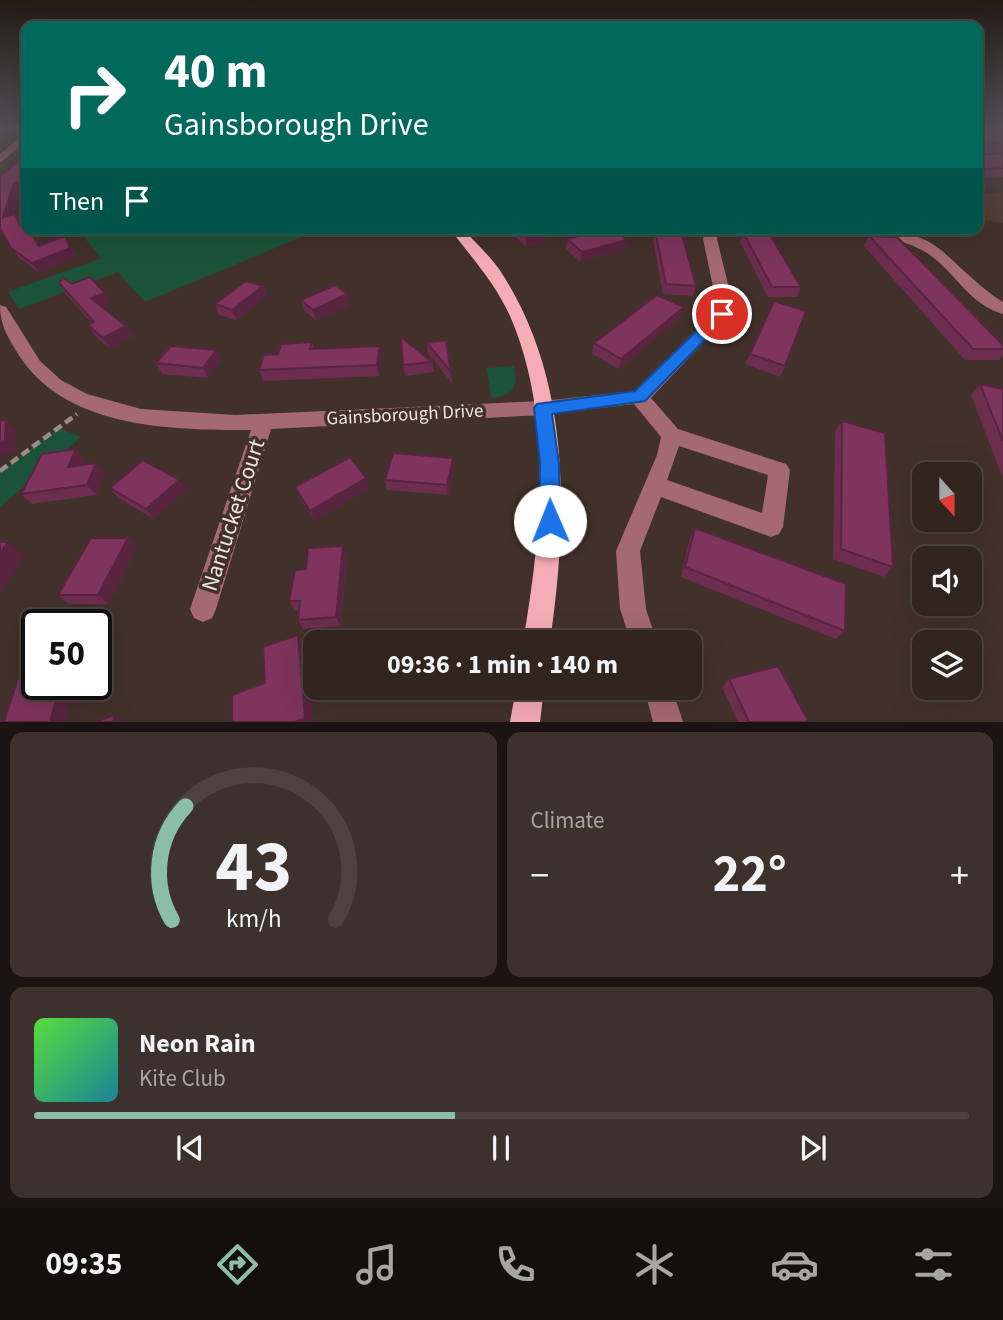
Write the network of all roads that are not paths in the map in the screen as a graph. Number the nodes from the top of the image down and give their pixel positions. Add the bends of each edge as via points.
1 (461, 235) edge
2 (713, 235) edge
3 (894, 235) edge
4 (1003, 309) edge
5 (0, 310) edge
6 (639, 397) junction
7 (543, 408) junction
8 (263, 422) junction
9 (671, 435) junction
10 (654, 485) junction
11 (203, 609) dead end
12 (539, 630) edge
13 (640, 630) edge
14 (528, 700) edge
15 (662, 700) edge
16 (525, 722) edge
17 (668, 722) edge

1 - 7 main road via 515,305 530,346
2 - 6 street via 724,300 722,314
3 - 4 street via 934,251 973,290
5 - 8 street, Gainsborough Drive via 33,364 92,403 170,420
6 - 7 street, Gainsborough Drive
6 - 9 street
7 - 8 street, Gainsborough Drive
7 - 12 main road via 550,521
8 - 11 street, Nantucket Court
9 - 10 street
9 - 10 street via 779,470 771,527
10 - 13 street via 628,551
14 - 16 main road
15 - 17 street

